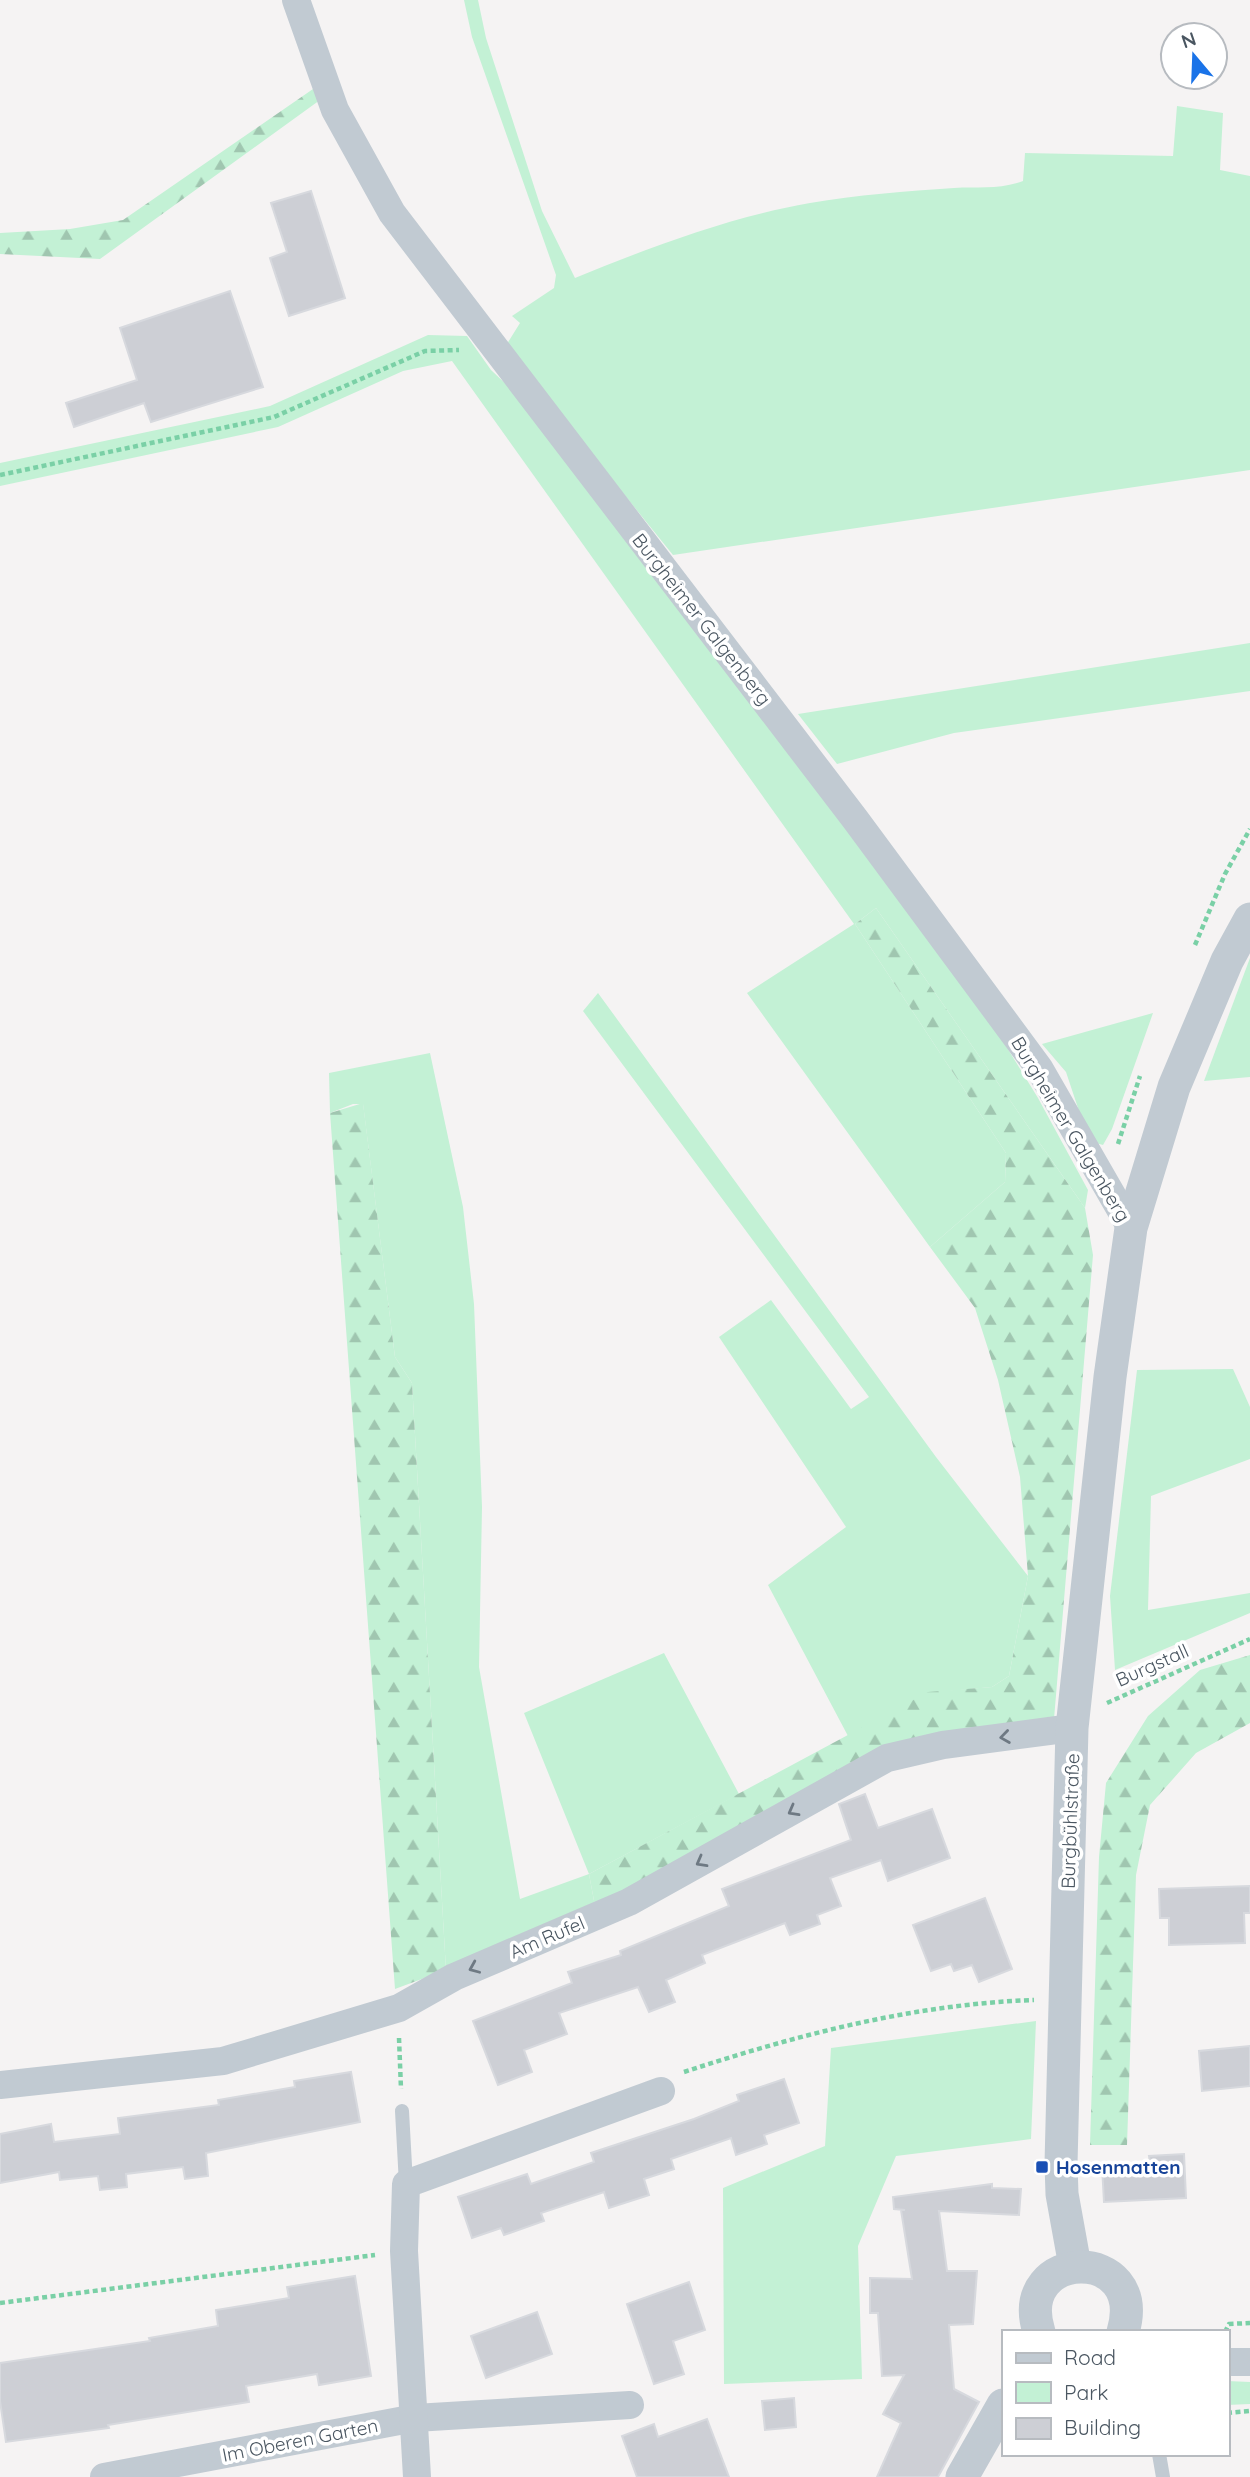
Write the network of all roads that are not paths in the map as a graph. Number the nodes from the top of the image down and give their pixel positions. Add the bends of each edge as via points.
1 (296, 0) edge
2 (1250, 919) edge
3 (1131, 1228) junction
4 (1072, 1728) junction
5 (0, 2085) edge
6 (661, 2091) road end
7 (402, 2111) road end
8 (406, 2183) junction
9 (1075, 2266) junction
10 (1039, 2330) edge
11 (1123, 2330) edge
12 (1229, 2362) edge
13 (1250, 2362) edge
14 (630, 2405) dead end
15 (1002, 2407) edge
16 (415, 2418) junction
17 (1159, 2456) edge
18 (104, 2477) edge
19 (417, 2477) edge
20 (962, 2477) edge
21 (1163, 2477) edge

1 - 3 street, Burgheimer Galgenberg via 335,110 392,213 855,819 1039,1068
2 - 3 street, Burgbühlstraße via 1227,961 1174,1087
3 - 4 street, Burgbühlstraße
4 -> 5 street, Am Rufel via 943,1745 887,1758 629,1902 454,1977 398,2008 223,2061
4 - 9 street, Burgbühlstraße via 1062,2184
6 - 8 street
7 - 8 lane
8 - 16 street via 404,2251
9 - 10 street via 1043,2286 1035,2309
9 - 11 street via 1103,2271 1117,2284 1127,2304
12 - 13 street
14 - 16 street, Im Oberen Garten
15 - 20 street
16 - 18 street, Im Oberen Garten
16 - 19 street
17 - 21 lane

